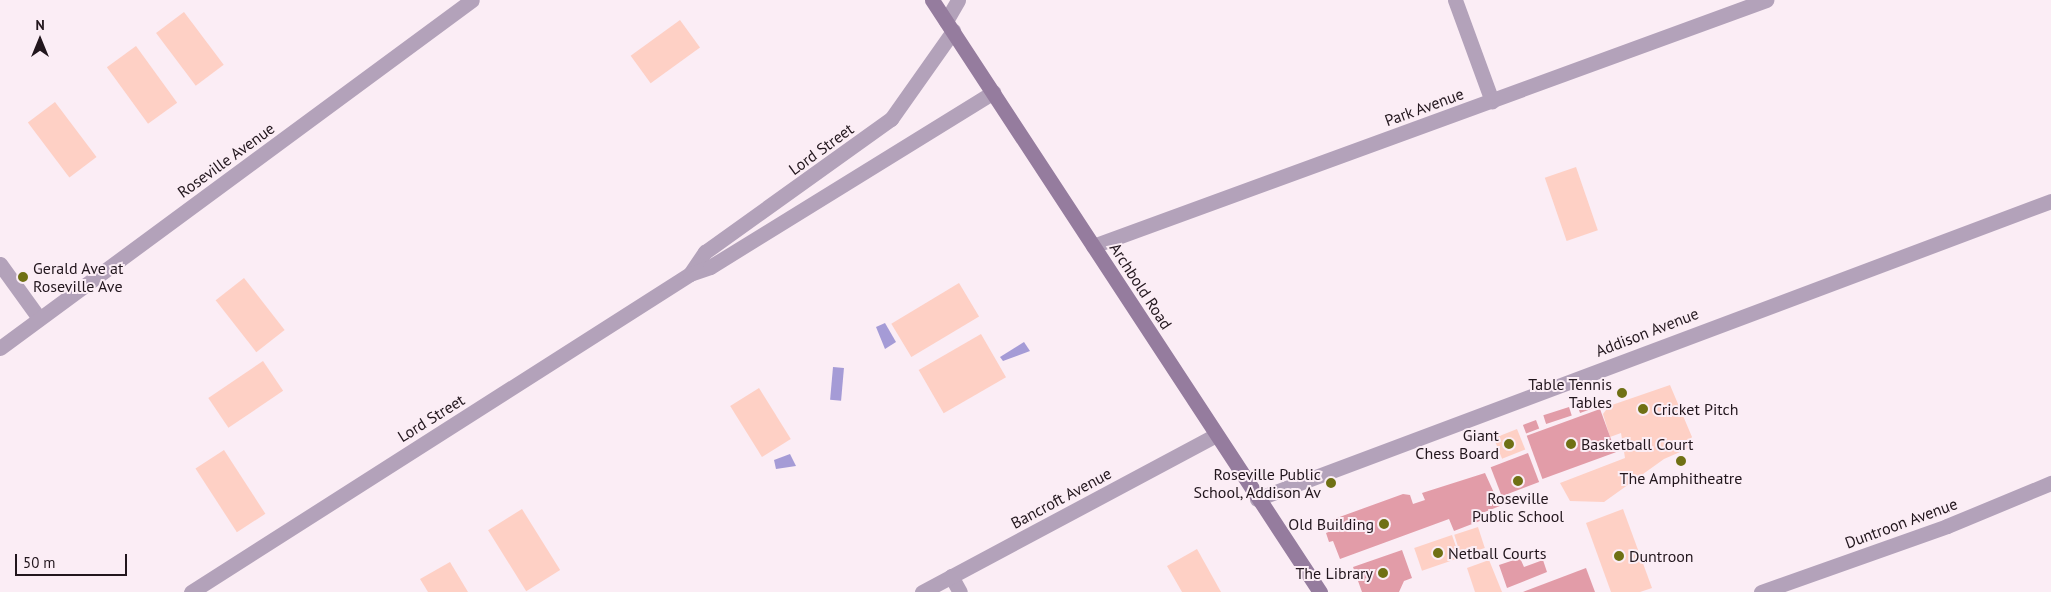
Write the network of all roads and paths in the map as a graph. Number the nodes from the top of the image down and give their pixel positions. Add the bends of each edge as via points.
1 (472, 0) edge
2 (932, 0) edge
3 (958, 0) edge
4 (1455, 0) edge
5 (1766, 0) edge
6 (949, 26) junction
7 (993, 92) junction
8 (1492, 101) junction
9 (2051, 202) edge
10 (1093, 246) junction
11 (0, 264) edge
12 (690, 274) junction
13 (39, 318) junction
14 (0, 348) edge
15 (1216, 435) junction
16 (2051, 483) edge
17 (1257, 498) junction
18 (951, 576) junction
19 (191, 592) edge
20 (922, 592) edge
21 (960, 592) edge
22 (1320, 592) edge
23 (1761, 592) edge

1 - 13 street, Roseville Avenue
2 - 6 main road, Archbold Road
3 - 6 street, Lord Street
4 - 8 street
5 - 8 street, Park Avenue
6 - 7 main road, Archbold Road
6 - 12 street, Lord Street via 892,119 705,252
7 - 10 main road, Archbold Road
7 - 12 street, Lord Street via 710,267
8 - 10 street, Park Avenue
9 - 17 street, Addison Avenue
10 - 15 main road, Archbold Road
11 - 13 street
12 - 19 street, Lord Street
13 - 14 street, Roseville Avenue
15 - 17 main road, Archbold Road
15 - 18 street, Bancroft Avenue
16 - 23 street, Duntroon Avenue via 1946,526
17 - 22 main road, Archbold Road
18 - 20 street, Bancroft Avenue
18 - 21 street

